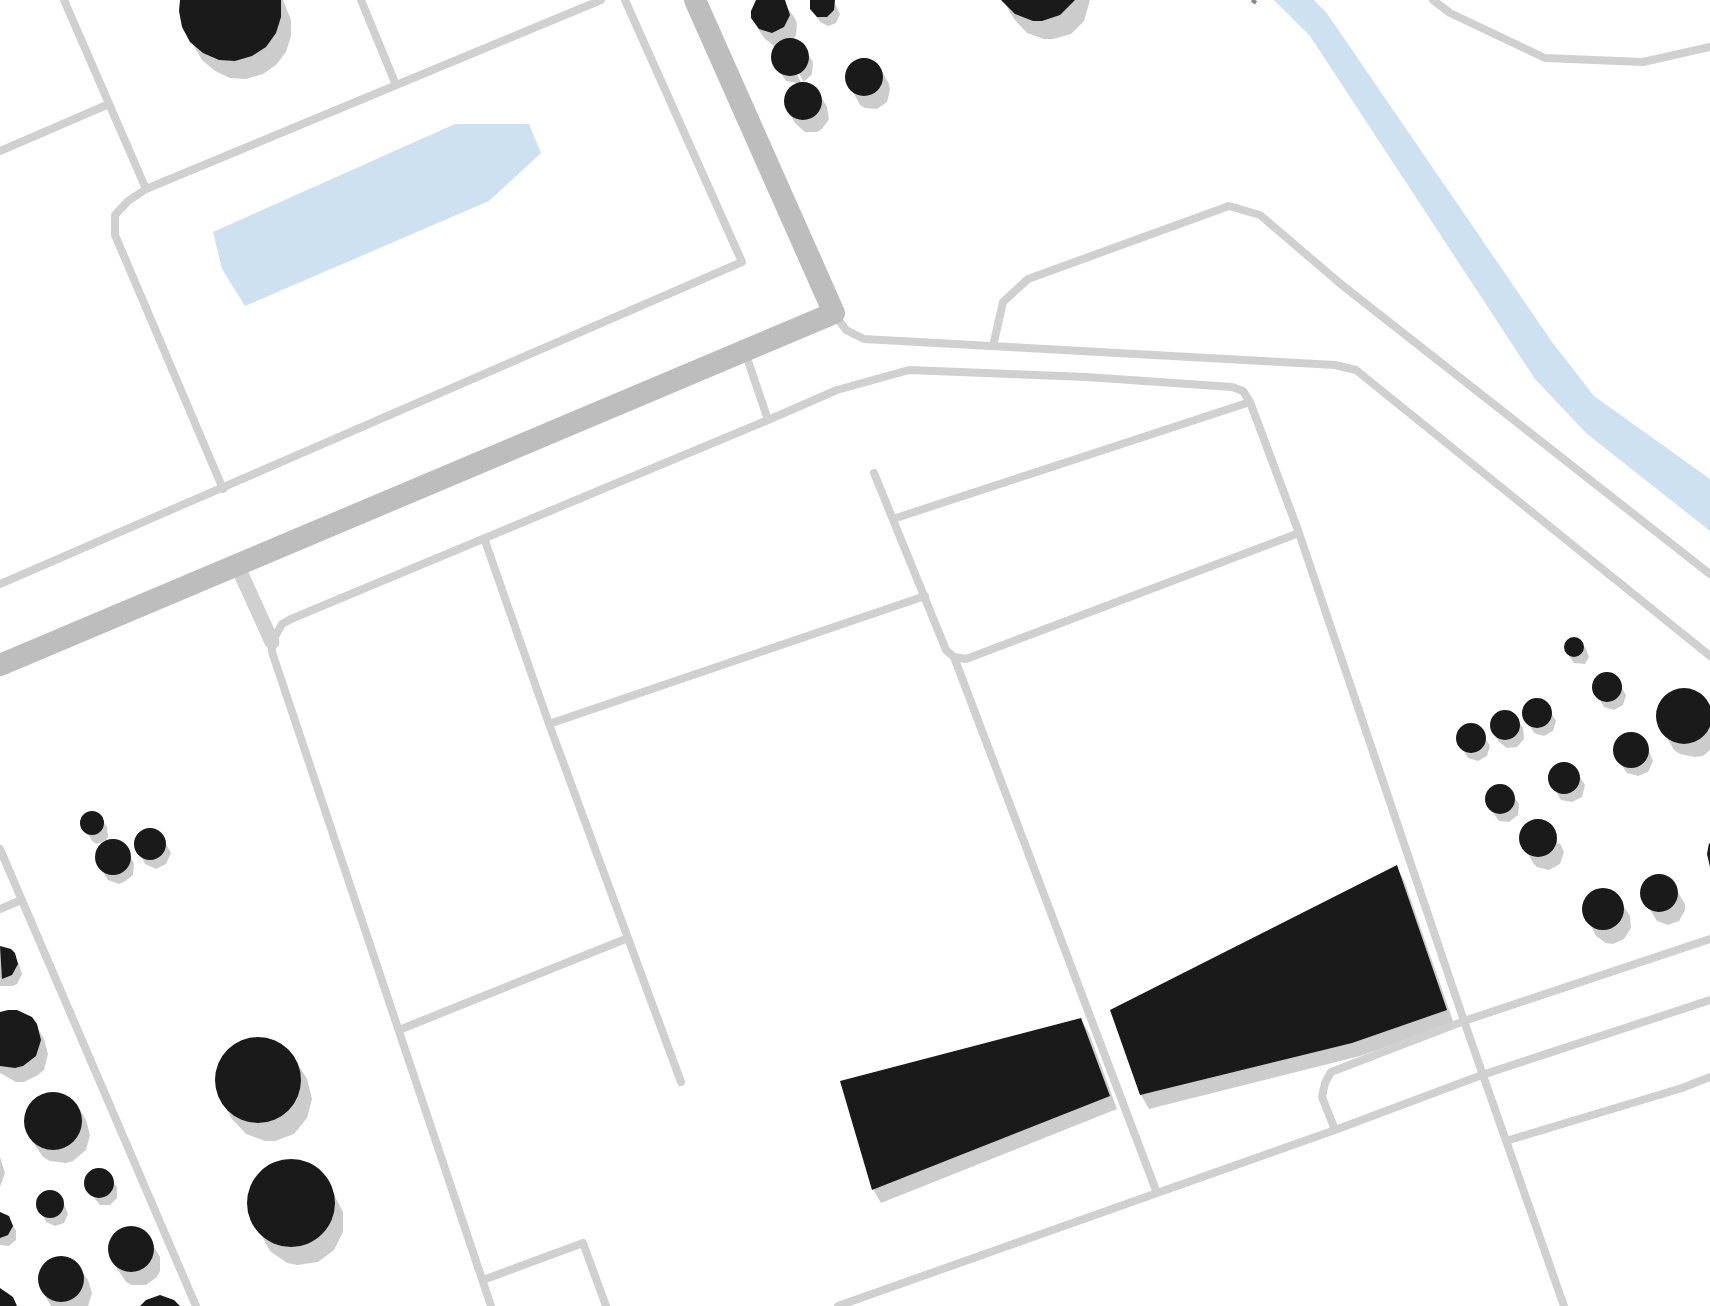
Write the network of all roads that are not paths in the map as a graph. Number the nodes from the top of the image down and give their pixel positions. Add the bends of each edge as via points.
1 (64, 0) edge
2 (361, 0) edge
3 (600, 0) edge
4 (625, 0) edge
5 (695, 0) edge
6 (1433, 0) edge
7 (1710, 47) edge
8 (396, 85) junction
9 (109, 104) junction
10 (0, 151) edge
11 (146, 189) junction
12 (834, 313) junction
13 (993, 346) junction
14 (745, 352) junction
15 (1250, 402) junction
16 (768, 420) junction
17 (874, 473) dead end
18 (222, 488) junction
19 (893, 519) junction
20 (1299, 534) junction
21 (484, 538) junction
22 (237, 566) junction
23 (1710, 574) edge
24 (0, 584) edge
25 (925, 596) junction
26 (272, 642) junction
27 (1710, 656) edge
28 (954, 657) junction
29 (0, 665) edge
30 (549, 724) junction
31 (0, 849) edge
32 (21, 900) junction
33 (0, 909) edge
34 (628, 938) junction
35 (1710, 939) edge
36 (1710, 1000) edge
37 (1464, 1021) junction
38 (399, 1030) junction
39 (1482, 1075) junction
40 (1710, 1077) edge
41 (681, 1082) dead end
42 (1335, 1130) junction
43 (1506, 1141) junction
44 (1157, 1193) junction
45 (483, 1280) junction
46 (196, 1306) edge
47 (491, 1306) edge
48 (606, 1306) edge
49 (838, 1306) edge
50 (1564, 1306) edge

1 - 9 lane
2 - 8 lane
3 - 8 lane
4 - 18 lane via 742,262
5 - 12 street
6 - 7 lane via 1450,12 1545,58 1643,62
8 - 11 lane
9 - 10 lane
9 - 11 lane
11 - 18 lane via 115,215 115,235
12 - 13 lane via 846,330 864,339
12 - 14 street
13 - 23 lane via 1003,302 1028,279 1229,206 1260,214 1342,285
13 - 27 lane via 1335,365 1356,370
14 - 16 lane
14 - 22 street
15 - 16 lane via 1243,391 1232,387 909,370 837,390
15 - 19 lane
15 - 20 lane
16 - 21 lane
17 - 19 lane
18 - 24 lane
19 - 25 lane
20 - 28 lane via 966,659
20 - 37 lane
21 - 26 lane via 291,618 282,624
21 - 30 lane
22 - 26 street
22 - 29 street
25 - 28 lane via 946,650
25 - 30 lane
26 - 38 lane via 272,652
28 - 44 lane
30 - 34 lane
31 - 32 lane
32 - 33 lane
32 - 46 lane
34 - 38 lane
34 - 41 lane
35 - 37 lane
36 - 39 lane
37 - 39 lane
37 - 42 lane via 1331,1072 1322,1097
38 - 45 lane
39 - 42 lane
39 - 43 lane
40 - 43 lane
42 - 44 lane
43 - 50 lane
44 - 49 lane
45 - 47 lane
45 - 48 lane via 583,1243

